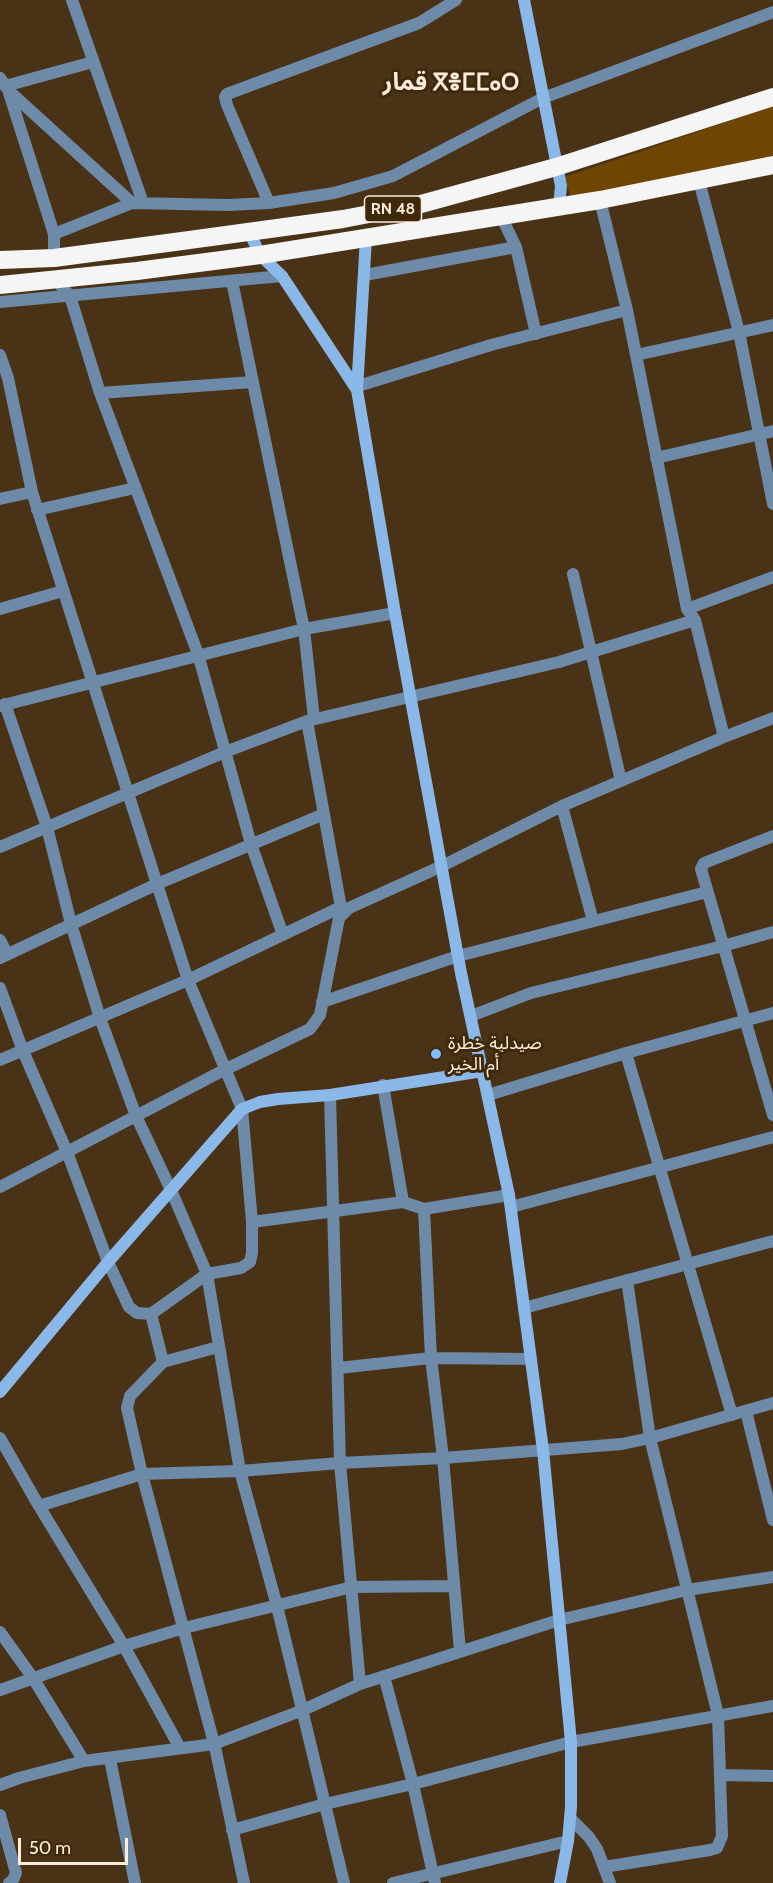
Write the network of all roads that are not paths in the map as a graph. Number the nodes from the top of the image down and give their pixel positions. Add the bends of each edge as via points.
1 (72, 0) edge
2 (456, 0) edge
3 (524, 0) edge
4 (773, 12) edge
5 (93, 62) junction
6 (4, 85) edge
7 (773, 97) edge
8 (543, 98) junction
9 (773, 165) edge
10 (556, 167) junction
11 (699, 181) junction
12 (600, 200) junction
13 (137, 203) junction
14 (269, 203) junction
15 (559, 207) junction
16 (501, 216) junction
17 (249, 231) junction
18 (54, 234) junction
19 (366, 238) junction
20 (516, 247) junction
21 (260, 255) junction
22 (54, 258) junction
23 (0, 260) edge
24 (365, 275) junction
25 (282, 276) junction
26 (56, 280) junction
27 (232, 281) junction
28 (0, 285) edge
29 (70, 296) junction
30 (0, 302) edge
31 (627, 310) junction
32 (773, 325) edge
33 (739, 332) junction
34 (536, 334) junction
35 (0, 355) edge
36 (636, 355) junction
37 (253, 382) junction
38 (357, 388) junction
39 (100, 393) junction
40 (773, 431) edge
41 (760, 435) junction
42 (656, 458) junction
43 (135, 488) junction
44 (32, 492) junction
45 (0, 499) edge
46 (773, 504) edge
47 (37, 510) junction
48 (573, 574) dead end
49 (773, 577) edge
50 (63, 591) junction
51 (0, 609) edge
52 (687, 609) junction
53 (395, 613) junction
54 (694, 620) junction
55 (304, 629) junction
56 (591, 652) junction
57 (198, 654) junction
58 (92, 682) junction
59 (411, 697) junction
60 (3, 705) edge
61 (773, 718) edge
62 (310, 720) junction
63 (724, 737) junction
64 (225, 752) junction
65 (621, 781) junction
66 (128, 792) junction
67 (562, 806) junction
68 (324, 814) junction
69 (46, 827) junction
70 (773, 836) edge
71 (251, 844) junction
72 (0, 847) edge
73 (442, 866) junction
74 (157, 884) junction
75 (707, 892) junction
76 (342, 910) junction
77 (593, 921) junction
78 (71, 924) junction
79 (773, 932) edge
80 (283, 935) junction
81 (0, 940) edge
82 (723, 946) junction
83 (3, 956) edge
84 (458, 956) junction
85 (188, 980) junction
86 (0, 988) edge
87 (322, 1002) junction
88 (773, 1012) edge
89 (471, 1016) junction
90 (100, 1018) junction
91 (744, 1021) junction
92 (23, 1051) junction
93 (626, 1053) junction
94 (0, 1060) edge
95 (225, 1070) junction
96 (483, 1071) junction
97 (382, 1085) junction
98 (330, 1095) junction
99 (488, 1095) junction
100 (242, 1109) junction
101 (773, 1115) edge
102 (136, 1116) junction
103 (773, 1137) edge
104 (67, 1152) junction
105 (660, 1167) junction
106 (0, 1187) edge
107 (171, 1190) junction
108 (510, 1201) junction
109 (403, 1202) junction
110 (423, 1209) junction
111 (333, 1210) junction
112 (252, 1222) junction
113 (773, 1240) edge
114 (108, 1262) junction
115 (688, 1264) junction
116 (207, 1274) junction
117 (627, 1280) junction
118 (524, 1308) junction
119 (151, 1314) junction
120 (218, 1347) junction
121 (431, 1358) junction
122 (531, 1359) junction
123 (163, 1362) junction
124 (338, 1368) junction
125 (0, 1392) edge
126 (773, 1403) edge
127 (746, 1411) junction
128 (732, 1415) junction
129 (0, 1438) edge
130 (650, 1438) junction
131 (543, 1450) junction
132 (443, 1458) junction
133 (340, 1463) junction
134 (240, 1471) junction
135 (142, 1474) junction
136 (39, 1506) junction
137 (773, 1520) edge
138 (773, 1577) edge
139 (453, 1586) junction
140 (352, 1587) junction
141 (687, 1590) junction
142 (277, 1606) junction
143 (559, 1620) junction
144 (184, 1628) junction
145 (0, 1632) edge
146 (124, 1646) junction
147 (460, 1651) junction
148 (384, 1676) junction
149 (33, 1678) junction
150 (360, 1684) junction
151 (0, 1690) edge
152 (773, 1706) edge
153 (303, 1710) junction
154 (718, 1715) junction
155 (571, 1742) junction
156 (214, 1744) junction
157 (180, 1749) junction
158 (110, 1759) junction
159 (84, 1761) junction
160 (720, 1775) junction
161 (773, 1776) edge
162 (412, 1784) junction
163 (0, 1785) edge
164 (325, 1804) junction
165 (0, 1815) edge
166 (570, 1818) junction
167 (232, 1830) junction
168 (568, 1840) junction
169 (604, 1866) junction
170 (434, 1878) edge
171 (9, 1883) edge
172 (135, 1883) edge
173 (244, 1883) edge
174 (344, 1883) edge
175 (393, 1883) edge
176 (560, 1883) edge
177 (610, 1883) edge

1 - 5 street
2 - 14 street via 419,23 227,93 227,105
3 - 8 street
4 - 8 street
5 - 6 street
5 - 13 street
6 - 13 street
6 - 18 street
7 - 10 highway, RN 48
8 - 10 street
8 - 14 street via 393,176 334,194
9 - 11 highway, RN 48
10 - 15 street via 561,186
10 - 17 highway, RN 48 via 421,204
11 - 12 highway, RN 48
11 - 33 street
12 - 15 highway, RN 48
12 - 31 street
13 - 14 street
13 - 18 street
15 - 16 highway, RN 48
16 - 19 highway, RN 48
16 - 20 street
17 - 21 street
17 - 22 highway, RN 48
18 - 22 street
19 - 21 highway, RN 48
19 - 24 street
20 - 24 street
20 - 34 street
21 - 25 street
21 - 26 highway, RN 48
22 - 23 highway, RN 48
24 - 38 street
25 - 27 street
25 - 38 street
26 - 28 highway, RN 48
26 - 29 street
27 - 29 street
27 - 37 street
29 - 30 street
29 - 39 street
31 - 34 street
31 - 36 street
32 - 33 street
33 - 36 street
33 - 41 street
34 - 38 street
35 - 44 street
36 - 42 street
37 - 39 street
37 - 55 street
38 - 53 street
39 - 43 street
40 - 41 street
41 - 42 street
41 - 46 street
42 - 52 street
43 - 47 street
43 - 57 street
44 - 45 street
44 - 47 street
47 - 50 street
48 - 56 street
49 - 52 street
50 - 51 street
50 - 58 street
52 - 54 street
53 - 55 street
53 - 59 street
54 - 56 street
54 - 63 street
55 - 57 street
55 - 62 street
56 - 59 street
56 - 65 street
57 - 58 street
57 - 64 street
58 - 60 street
58 - 66 street
59 - 62 street
59 - 73 street
60 - 69 street
61 - 63 street
62 - 64 street
62 - 68 street
63 - 65 street
64 - 66 street
64 - 71 street
65 - 67 street
66 - 69 street
66 - 74 street
67 - 73 street
67 - 77 street
68 - 71 street
68 - 76 street
69 - 72 street
69 - 78 street
70 - 75 street via 704,863 701,870
71 - 74 street
71 - 80 street
73 - 76 street
73 - 84 street
74 - 78 street
74 - 85 street
75 - 77 street
75 - 82 street
76 - 80 street
76 - 87 street
77 - 84 street
78 - 83 street
78 - 90 street
79 - 82 street
80 - 85 street
81 - 83 street
82 - 89 street via 531,993
82 - 91 street
84 - 87 street
84 - 89 street
85 - 90 street
85 - 95 street
86 - 92 street
87 - 95 street via 320,1015 310,1029
88 - 91 street
89 - 96 street
90 - 92 street
90 - 102 street
91 - 93 street
91 - 101 street
92 - 94 street
92 - 104 street
93 - 99 street
93 - 105 street
95 - 100 street
95 - 102 street
96 - 97 street
96 - 99 street
97 - 98 street
97 - 109 street
98 - 100 street via 278,1099
98 - 111 street
99 - 108 street
100 - 107 street
100 - 112 street
102 - 104 street
102 - 107 street
103 - 105 street
104 - 106 street
104 - 114 street
105 - 108 street
105 - 115 street
107 - 114 street
107 - 116 street
108 - 110 street
108 - 118 street
109 - 110 street
109 - 111 street
110 - 121 street
111 - 112 street
111 - 124 street
112 - 116 street via 250,1262 241,1268
113 - 115 street
114 - 119 street via 129,1307 143,1315
114 - 125 street
115 - 117 street
115 - 128 street
116 - 119 street
116 - 120 street
117 - 118 street
117 - 130 street
118 - 122 street
119 - 123 street
120 - 123 street
120 - 134 street
121 - 122 street
121 - 124 street
121 - 132 street
122 - 131 street
123 - 135 street via 128,1402
124 - 133 street
126 - 127 street
127 - 128 street
127 - 137 street
128 - 130 street
129 - 136 street
130 - 131 street
130 - 141 street
131 - 132 street
131 - 143 street
132 - 133 street
132 - 139 street
133 - 134 street
133 - 140 street
134 - 135 street
134 - 142 street
135 - 136 street
135 - 144 street
136 - 146 street
138 - 141 street
139 - 140 street
139 - 147 street
140 - 142 street
140 - 150 street
141 - 143 street
141 - 154 street
142 - 144 street
142 - 153 street
143 - 147 street
143 - 155 street
144 - 146 street
144 - 156 street
145 - 149 street
146 - 149 street
146 - 157 street
147 - 148 street
148 - 150 street
148 - 162 street
149 - 151 street
149 - 159 street
150 - 153 street
152 - 154 street
153 - 156 street
153 - 164 street
154 - 155 street
154 - 160 street
155 - 162 street
155 - 166 street
156 - 157 street
156 - 167 street
157 - 158 street
158 - 159 street
158 - 172 street
159 - 163 street
160 - 161 street
160 - 169 street via 722,1836 717,1848
162 - 164 street
162 - 170 street
164 - 167 street
164 - 174 street
165 - 171 street via 16,1873
166 - 168 street
166 - 169 street via 590,1837
167 - 173 street
168 - 170 street
168 - 176 street
169 - 177 street
170 - 175 street

